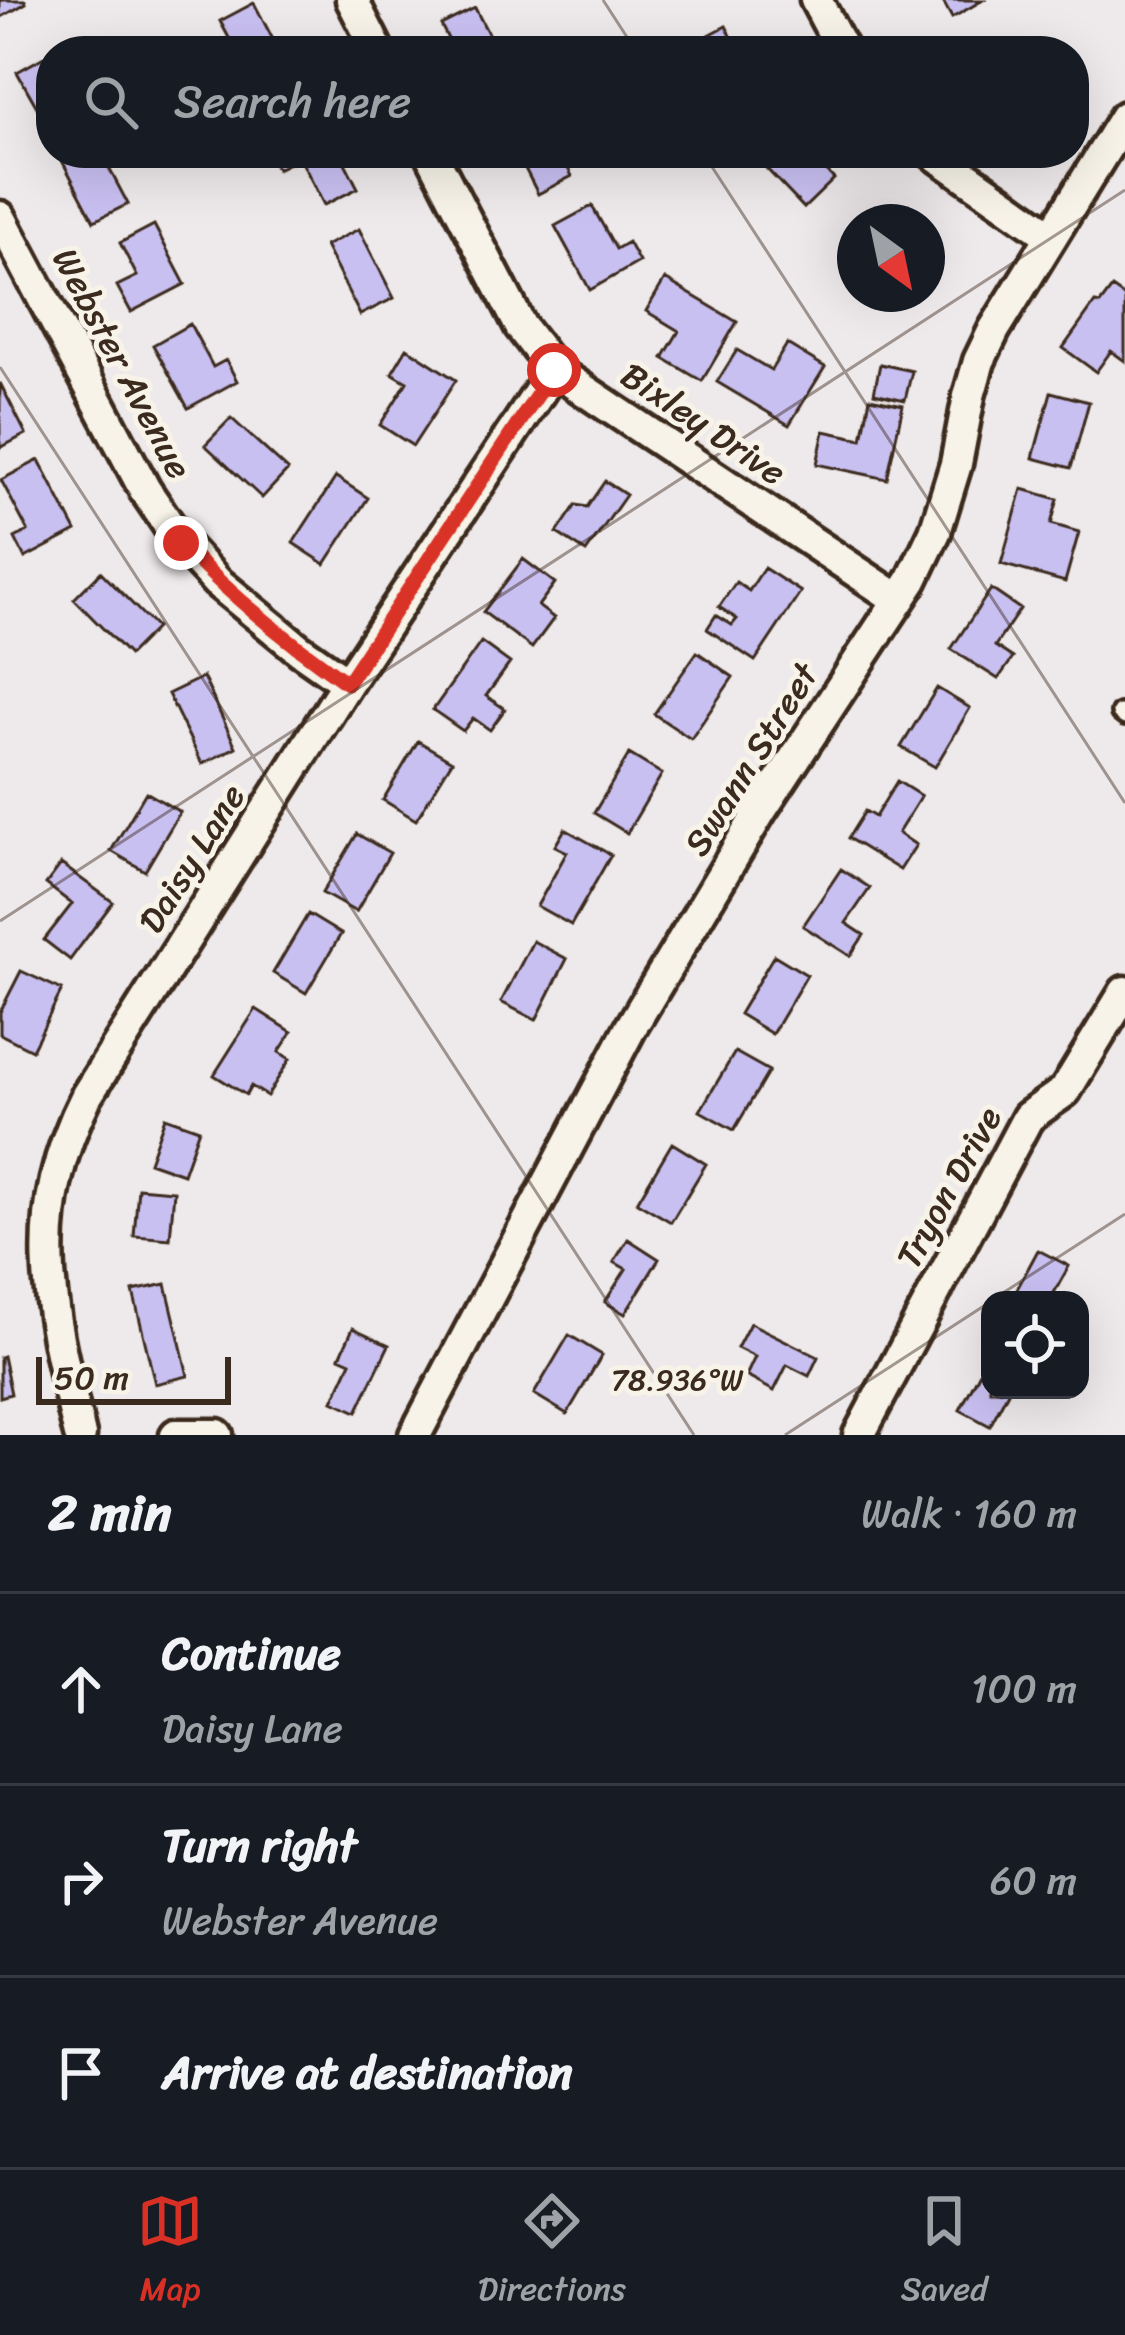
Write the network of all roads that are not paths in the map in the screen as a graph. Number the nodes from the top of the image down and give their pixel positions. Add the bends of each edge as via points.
1 (352, 0) edge
2 (816, 0) edge
3 (370, 36) edge
4 (835, 36) edge
5 (1125, 117) edge
6 (439, 168) edge
7 (954, 168) edge
8 (0, 217) edge
9 (1051, 236) junction
10 (554, 370) junction
11 (899, 600) junction
12 (347, 683) junction
13 (1125, 992) edge
14 (80, 1435) edge
15 (176, 1435) edge
16 (217, 1435) edge
17 (416, 1435) edge
18 (859, 1435) edge

1 - 3 street
2 - 4 street
5 - 9 street, Swann Street
6 - 10 street, Bixley Drive via 521,327
7 - 9 street
8 - 12 street, Webster Avenue via 181,543 217,582
9 - 11 street, Swann Street via 980,362 934,532
10 - 11 street, Bixley Drive
10 - 12 street, Daisy Lane
11 - 17 street, Swann Street via 631,1029
12 - 14 street, Daisy Lane via 71,1126 48,1247 55,1332
13 - 18 street, Tryon Drive via 1065,1091 1028,1118
15 - 16 street

